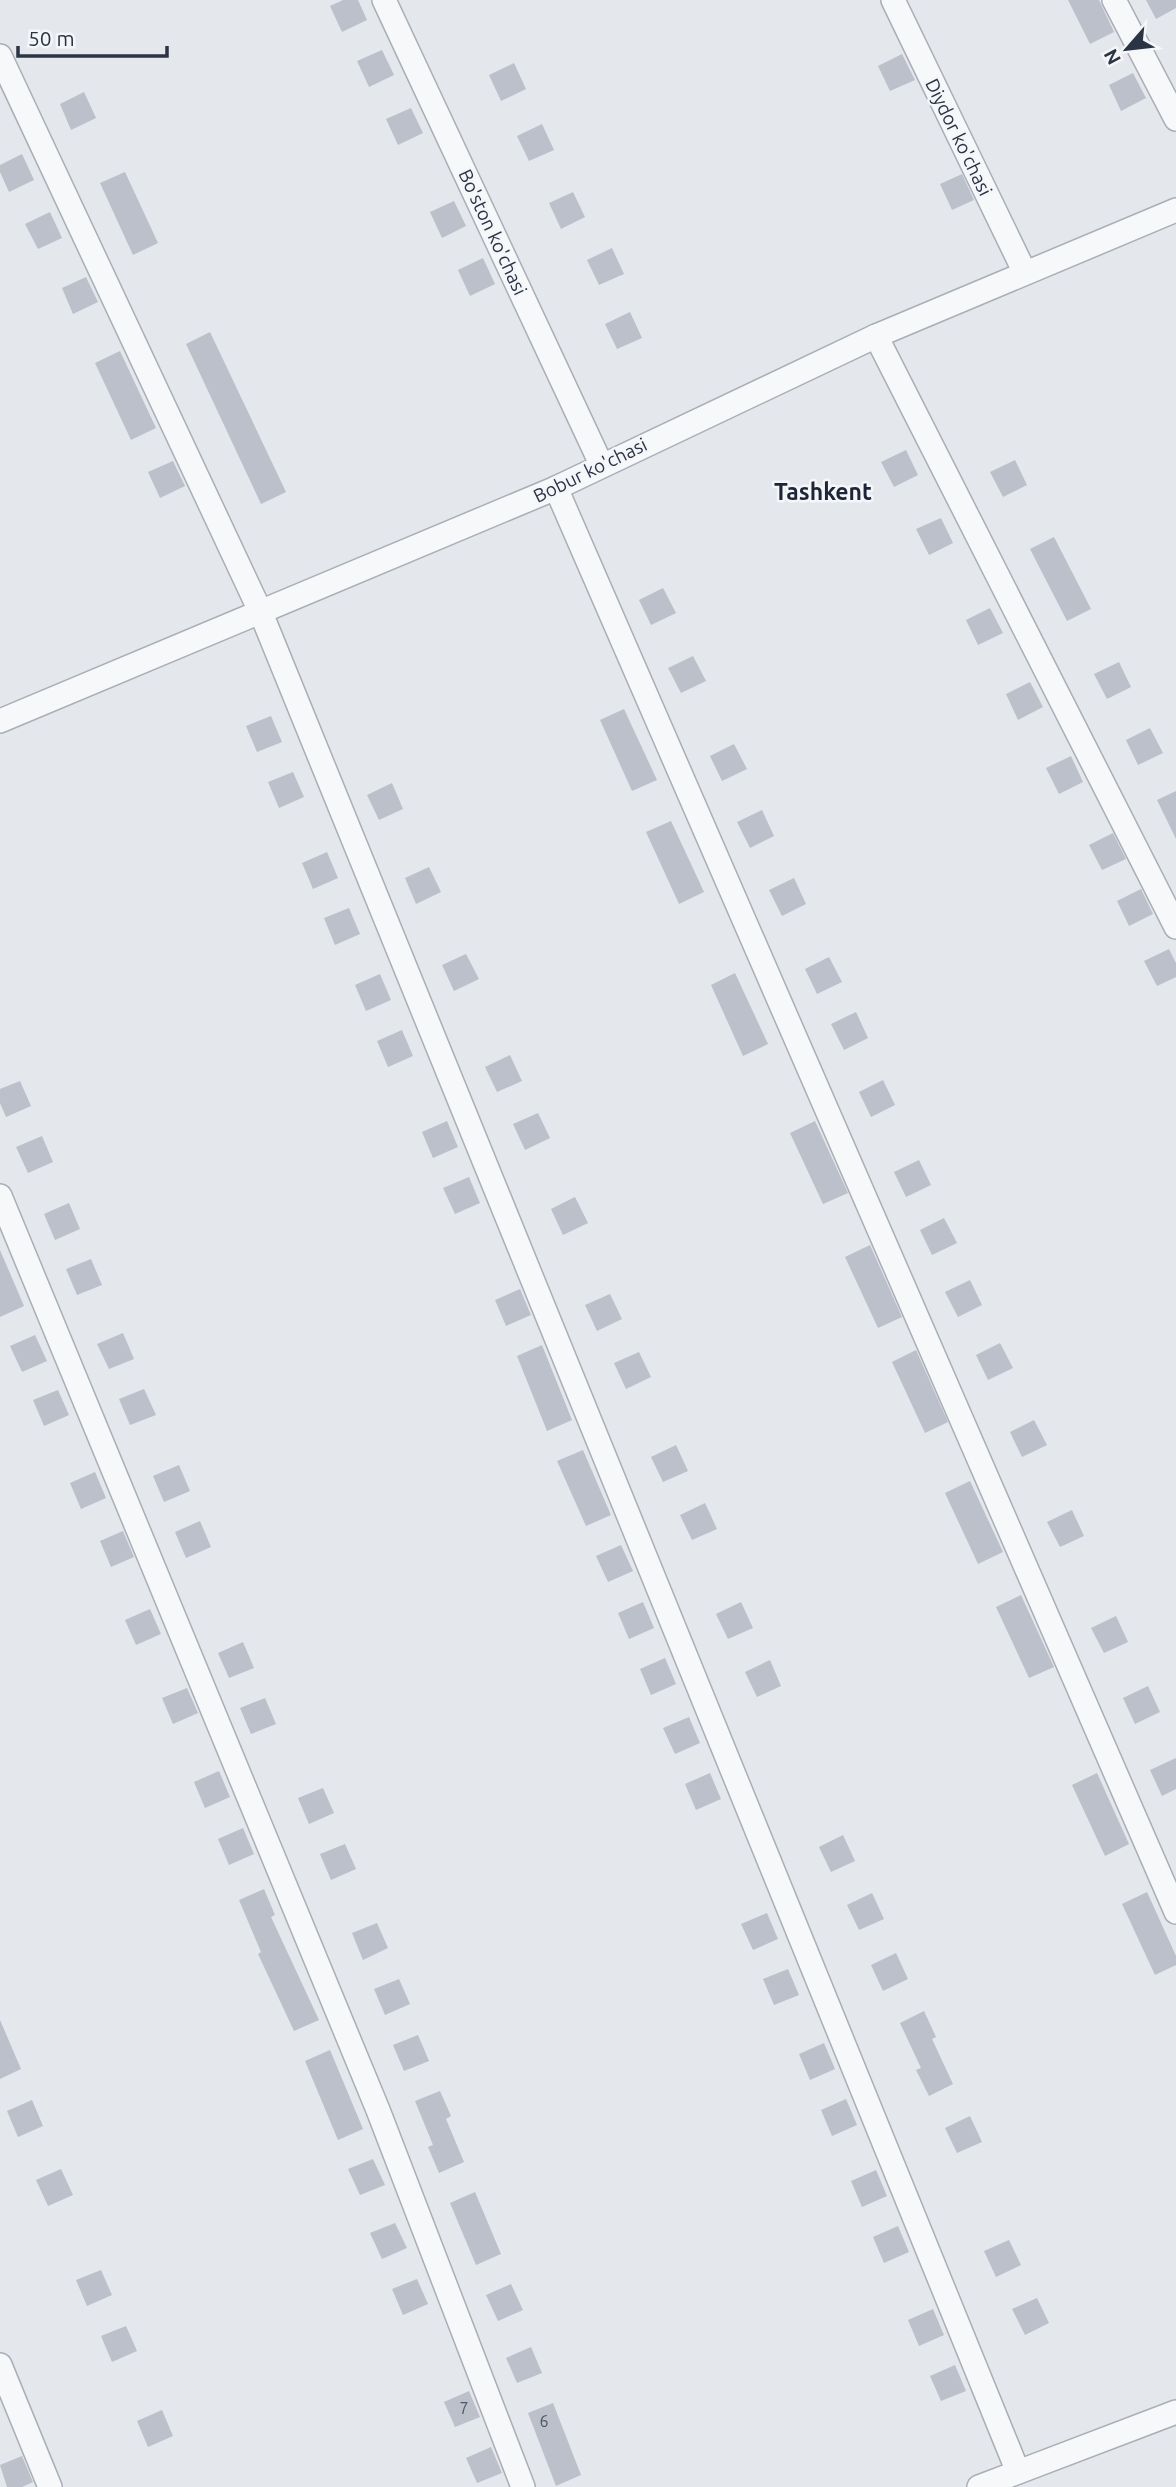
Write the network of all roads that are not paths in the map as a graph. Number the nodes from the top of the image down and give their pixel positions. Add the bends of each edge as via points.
1 (384, 0) edge
2 (893, 0) edge
3 (1114, 0) edge
4 (0, 56) edge
5 (1176, 119) edge
6 (1176, 210) edge
7 (1026, 273) junction
8 (876, 336) junction
9 (601, 464) junction
10 (556, 488) junction
11 (261, 612) junction
12 (0, 721) edge
13 (1176, 926) edge
14 (0, 1196) edge
15 (1176, 1912) edge
16 (0, 2365) edge
17 (1176, 2412) edge
18 (1018, 2472) junction
19 (50, 2487) edge
20 (523, 2487) edge
21 (979, 2487) edge

1 - 9 street, Bo'ston ko'chasi
2 - 7 street, Diydor ko'chasi
3 - 5 street
4 - 11 street
6 - 7 street, Bobur ko'chasi
7 - 8 street, Bobur ko'chasi
8 - 9 street, Bobur ko'chasi
8 - 13 street
9 - 10 street, Bobur ko'chasi
10 - 11 street, Bobur ko'chasi
10 - 15 street
11 - 12 street, Bobur ko'chasi
11 - 18 street
14 - 20 street via 378,2110
16 - 19 street
17 - 18 street
18 - 21 street

